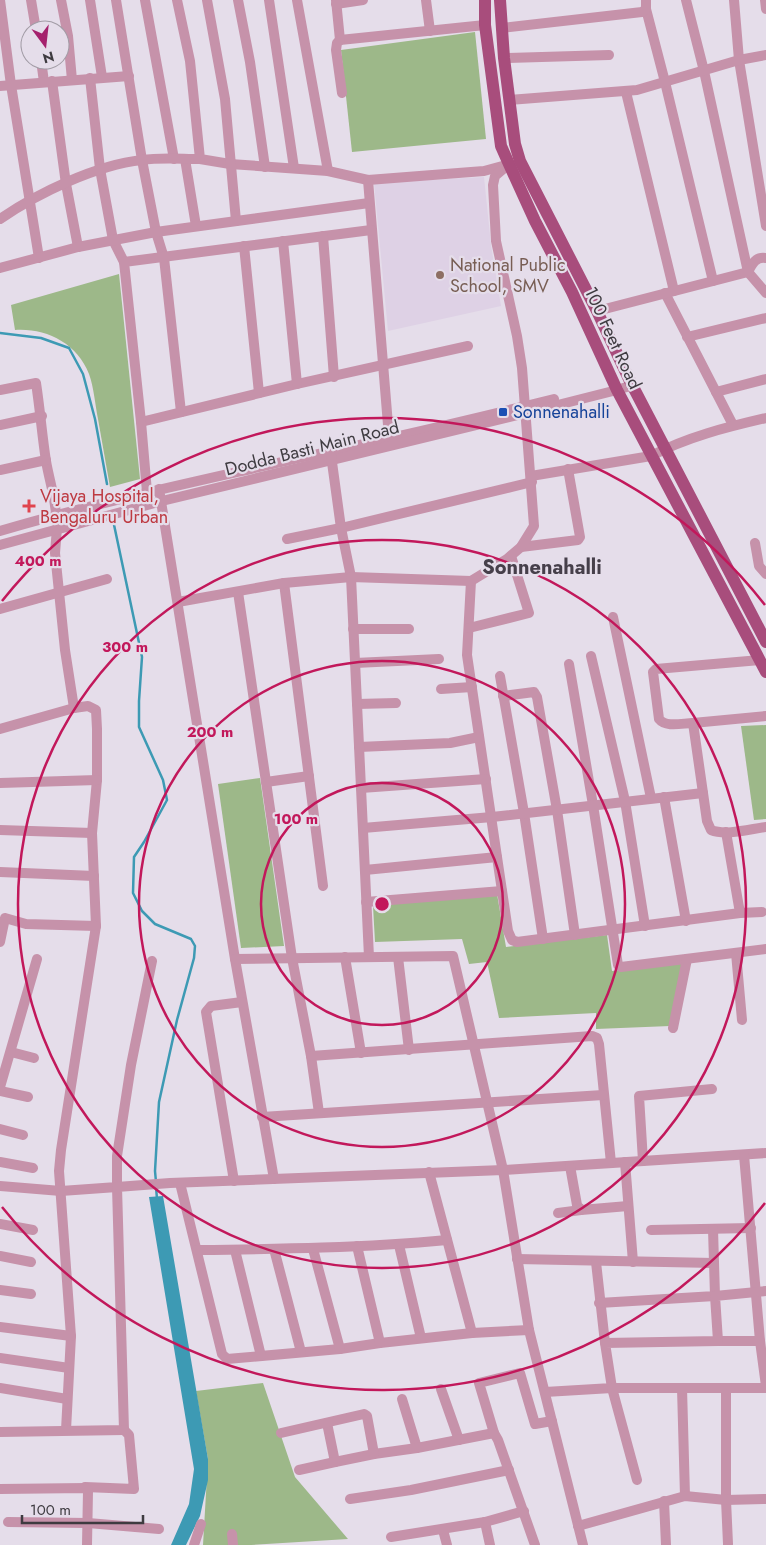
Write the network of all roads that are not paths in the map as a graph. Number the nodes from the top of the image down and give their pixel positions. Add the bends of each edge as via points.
1 (0, 0) edge
2 (31, 0) edge
3 (61, 0) edge
4 (90, 0) edge
5 (116, 0) edge
6 (145, 0) edge
7 (176, 0) edge
8 (207, 0) edge
9 (238, 0) edge
10 (269, 0) edge
11 (298, 0) edge
12 (363, 0) edge
13 (426, 0) edge
14 (485, 0) edge
15 (500, 0) edge
16 (686, 0) edge
17 (734, 0) edge
18 (765, 0) edge
19 (336, 2) edge
20 (646, 4) edge
21 (766, 9) edge
22 (34, 20) edge
23 (485, 25) junction
24 (501, 28) junction
25 (430, 31) junction
26 (340, 40) junction
27 (609, 55) dead end
28 (766, 55) edge
29 (504, 58) junction
30 (739, 60) junction
31 (44, 70) edge
32 (704, 71) junction
33 (129, 76) junction
34 (102, 77) junction
35 (90, 78) junction
36 (72, 80) junction
37 (48, 82) junction
38 (665, 82) junction
39 (11, 85) junction
40 (0, 86) edge
41 (626, 92) junction
42 (342, 93) dead end
43 (509, 100) junction
44 (179, 159) junction
45 (200, 159) junction
46 (142, 160) junction
47 (514, 163) junction
48 (230, 164) junction
49 (265, 167) junction
50 (294, 168) junction
51 (100, 169) junction
52 (328, 171) junction
53 (368, 180) junction
54 (66, 184) junction
55 (29, 200) junction
56 (369, 203) junction
57 (0, 219) edge
58 (236, 221) junction
59 (196, 226) junction
60 (766, 226) edge
61 (371, 230) junction
62 (156, 232) junction
63 (323, 236) junction
64 (113, 240) junction
65 (283, 241) junction
66 (244, 246) junction
67 (78, 247) junction
68 (38, 258) junction
69 (164, 258) junction
70 (766, 258) edge
71 (124, 262) junction
72 (0, 268) edge
73 (748, 272) junction
74 (713, 281) junction
75 (669, 292) junction
76 (766, 293) edge
77 (597, 311) junction
78 (766, 318) edge
79 (687, 337) junction
80 (468, 346) dead end
81 (382, 366) junction
82 (334, 377) junction
83 (766, 378) edge
84 (631, 382) junction
85 (297, 384) junction
86 (616, 387) junction
87 (0, 390) edge
88 (716, 392) junction
89 (259, 393) junction
90 (525, 410) junction
91 (181, 412) junction
92 (42, 416) junction
93 (766, 418) edge
94 (141, 422) junction
95 (0, 425) edge
96 (733, 426) junction
97 (389, 437) junction
98 (666, 448) junction
99 (331, 455) junction
100 (651, 456) junction
101 (46, 460) junction
102 (568, 469) junction
103 (0, 470) edge
104 (531, 479) junction
105 (159, 490) junction
106 (147, 492) junction
107 (162, 501) junction
108 (56, 514) junction
109 (57, 528) junction
110 (340, 528) junction
111 (0, 531) edge
112 (287, 539) dead end
113 (756, 543) dead end
114 (0, 545) edge
115 (521, 547) junction
116 (511, 556) junction
117 (766, 574) edge
118 (351, 577) junction
119 (107, 579) dead end
120 (471, 581) junction
121 (284, 583) junction
122 (59, 592) junction
123 (238, 592) junction
124 (178, 602) junction
125 (0, 608) edge
126 (613, 617) dead end
127 (353, 628) junction
128 (468, 628) junction
129 (409, 629) dead end
130 (766, 642) edge
131 (591, 656) dead end
132 (438, 659) dead end
133 (760, 660) junction
134 (355, 663) junction
135 (568, 664) dead end
136 (766, 672) edge
137 (500, 676) dead end
138 (472, 687) junction
139 (441, 689) dead end
140 (503, 696) junction
141 (396, 703) dead end
142 (357, 704) junction
143 (74, 708) junction
144 (766, 716) edge
145 (693, 723) junction
146 (0, 729) edge
147 (479, 737) junction
148 (359, 747) junction
149 (309, 776) junction
150 (486, 779) junction
151 (97, 780) junction
152 (266, 782) junction
153 (0, 783) edge
154 (361, 788) junction
155 (703, 793) junction
156 (664, 797) junction
157 (651, 798) junction
158 (625, 801) junction
159 (593, 805) junction
160 (557, 810) junction
161 (524, 813) junction
162 (492, 817) junction
163 (766, 827) edge
164 (363, 828) junction
165 (0, 830) edge
166 (726, 832) junction
167 (92, 833) junction
168 (497, 856) junction
169 (365, 870) junction
170 (0, 872) edge
171 (94, 876) junction
172 (323, 886) dead end
173 (502, 891) junction
174 (366, 902) junction
175 (762, 912) dead end
176 (740, 913) junction
177 (686, 921) junction
178 (96, 926) junction
179 (645, 926) junction
180 (612, 930) junction
181 (575, 935) junction
182 (543, 939) junction
183 (0, 942) edge
184 (766, 949) edge
185 (736, 953) junction
186 (398, 956) junction
187 (345, 957) junction
188 (369, 957) junction
189 (292, 958) junction
190 (687, 958) junction
191 (37, 959) dead end
192 (235, 959) junction
193 (152, 961) dead end
194 (242, 1002) junction
195 (742, 1020) dead end
196 (673, 1028) dead end
197 (474, 1044) junction
198 (409, 1050) junction
199 (11, 1052) junction
200 (361, 1053) junction
201 (312, 1056) junction
202 (34, 1058) dead end
203 (0, 1087) edge
204 (712, 1090) dead end
205 (0, 1091) edge
206 (603, 1095) junction
207 (28, 1097) dead end
208 (488, 1102) junction
209 (320, 1113) junction
210 (262, 1116) junction
211 (0, 1129) edge
212 (23, 1135) dead end
213 (766, 1153) edge
214 (744, 1155) junction
215 (642, 1161) junction
216 (0, 1162) edge
217 (625, 1162) junction
218 (612, 1163) junction
219 (570, 1166) junction
220 (33, 1168) dead end
221 (502, 1170) junction
222 (429, 1172) junction
223 (274, 1179) junction
224 (234, 1181) junction
225 (175, 1183) junction
226 (0, 1186) edge
227 (116, 1188) junction
228 (61, 1190) junction
229 (628, 1206) junction
230 (581, 1210) junction
231 (558, 1213) dead end
232 (0, 1224) edge
233 (751, 1228) junction
234 (713, 1229) junction
235 (33, 1230) dead end
236 (651, 1230) dead end
237 (447, 1240) junction
238 (399, 1245) junction
239 (357, 1246) junction
240 (274, 1249) junction
241 (313, 1249) junction
242 (197, 1250) junction
243 (235, 1250) junction
244 (0, 1256) edge
245 (517, 1259) junction
246 (31, 1262) dead end
247 (596, 1262) junction
248 (633, 1262) junction
249 (714, 1264) junction
250 (0, 1290) edge
251 (761, 1292) edge
252 (31, 1294) dead end
253 (716, 1296) junction
254 (600, 1303) junction
255 (0, 1327) edge
256 (529, 1330) junction
257 (472, 1333) junction
258 (71, 1336) junction
259 (421, 1338) junction
260 (760, 1340) junction
261 (718, 1341) junction
262 (380, 1342) junction
263 (605, 1343) junction
264 (340, 1349) junction
265 (301, 1352) junction
266 (261, 1356) junction
267 (0, 1358) edge
268 (69, 1368) junction
269 (766, 1387) edge
270 (0, 1388) edge
271 (612, 1388) junction
272 (682, 1388) junction
273 (726, 1388) junction
274 (441, 1389) dead end
275 (545, 1392) junction
276 (67, 1399) junction
277 (402, 1400) dead end
278 (552, 1421) junction
279 (327, 1423) junction
280 (66, 1430) junction
281 (124, 1430) junction
282 (0, 1432) edge
283 (494, 1432) junction
284 (281, 1433) dead end
285 (459, 1440) junction
286 (417, 1448) junction
287 (374, 1454) junction
288 (335, 1462) junction
289 (300, 1470) dead end
290 (510, 1470) junction
291 (637, 1480) dead end
292 (85, 1487) junction
293 (0, 1489) edge
294 (685, 1496) junction
295 (350, 1499) dead end
296 (766, 1499) edge
297 (726, 1500) junction
298 (664, 1501) junction
299 (524, 1511) junction
300 (8, 1522) dead end
301 (484, 1522) junction
302 (88, 1523) junction
303 (201, 1524) dead end
304 (578, 1526) junction
305 (159, 1529) dead end
306 (443, 1530) junction
307 (232, 1534) dead end
308 (391, 1537) dead end
309 (728, 1544) edge
310 (87, 1545) edge
311 (194, 1545) edge
312 (233, 1545) edge
313 (447, 1545) edge
314 (490, 1545) edge
315 (535, 1545) edge
316 (583, 1545) edge
317 (666, 1545) edge

1 - 39 street
2 - 22 street
3 - 36 street
4 - 34 street
5 - 33 street
6 - 44 street
7 - 45 street via 190,62
8 - 48 street via 225,99
9 - 49 street
10 - 50 street
11 - 52 street
12 - 19 street
13 - 25 street
14 - 23 main road, 100 Feet Road
15 - 24 main road, 100 Feet Road
16 - 32 street
17 - 30 street
18 - 21 street
19 - 26 street
20 - 24 street via 642,12
20 - 38 street
23 - 25 street
23 - 47 main road, 100 Feet Road via 501,146
24 - 29 main road, 100 Feet Road
25 - 26 street
26 - 42 street via 336,50
27 - 29 street
28 - 30 street
29 - 43 main road, 100 Feet Road
30 - 32 street
30 - 60 street
31 - 37 street
32 - 38 street
32 - 73 street
33 - 34 street
33 - 46 street
34 - 35 street
35 - 36 street
35 - 51 street
36 - 37 street
37 - 39 street
37 - 54 street
38 - 41 street
38 - 74 street
39 - 40 street
39 - 55 street
41 - 43 street
41 - 75 street
43 - 47 main road, 100 Feet Road via 515,144
44 - 45 street
44 - 46 street
44 - 59 street
45 - 48 street
46 - 51 street
46 - 62 street
47 - 53 street via 484,171
47 - 77 main road, 100 Feet Road
47 - 86 main road, 100 Feet Road via 534,221 572,292
47 - 90 street via 496,176 493,185 496,241 517,336
48 - 49 street
48 - 58 street
49 - 50 street
50 - 52 street
51 - 54 street
51 - 64 street
52 - 53 street
53 - 56 street
54 - 55 street
54 - 67 street
55 - 57 street
55 - 68 street
56 - 58 street
56 - 61 street
58 - 59 street
59 - 62 street
61 - 63 street
61 - 81 street
62 - 64 street
62 - 69 street
63 - 65 street
63 - 82 street
64 - 67 street
64 - 71 street
65 - 66 street
65 - 85 street
66 - 69 street
66 - 89 street
67 - 68 street
68 - 72 street
69 - 71 street
69 - 91 street
70 - 73 street via 754,261
71 - 94 street
73 - 74 street
73 - 76 street
74 - 75 street
75 - 77 street
75 - 79 street
77 - 84 main road, 100 Feet Road
78 - 79 street
79 - 88 street
80 - 81 street
81 - 82 street
81 - 97 street
82 - 85 street
83 - 88 street
84 - 86 street, Dodda Basti Main Road
84 - 98 main road, 100 Feet Road
85 - 89 street
86 - 90 street, Dodda Basti Main Road
86 - 100 main road, 100 Feet Road
87 - 92 street via 36,383
88 - 96 street
89 - 91 street
90 - 97 street, Dodda Basti Main Road
90 - 99 street, Dodda Basti Main Road
90 - 104 street
91 - 94 street
92 - 95 street
92 - 101 street
93 - 96 street
94 - 106 street
96 - 98 street
97 - 99 street, Dodda Basti Main Road
98 - 100 street
98 - 130 main road, 100 Feet Road
99 - 105 street, Dodda Basti Main Road
99 - 107 street, Dodda Basti Main Road
99 - 110 street
100 - 102 street
100 - 133 main road, 100 Feet Road
101 - 103 street
101 - 108 street
102 - 104 street
102 - 115 street via 580,537 578,540
104 - 110 street
104 - 115 street via 534,526
105 - 106 street, Dodda Basti Main Road
105 - 107 street
106 - 108 street, Dodda Basti Main Road
107 - 109 street, Dodda Basti Main Road
107 - 124 street
108 - 111 street
109 - 114 street, Dodda Basti Main Road
109 - 122 street
110 - 112 street
110 - 118 street
113 - 117 street via 760,566
115 - 116 street
116 - 120 street
116 - 128 street via 529,613
118 - 120 street
118 - 121 street
118 - 127 street
119 - 122 street
120 - 128 street
121 - 123 street
121 - 149 street
122 - 125 street
122 - 143 street
123 - 124 street
123 - 152 street
124 - 192 street
126 - 157 street
127 - 129 street
127 - 134 street
128 - 138 street via 467,655
131 - 158 street
132 - 134 street
133 - 136 main road, 100 Feet Road
133 - 145 street via 656,669 653,672 661,722
134 - 142 street
135 - 159 street
137 - 140 street
138 - 139 street
138 - 147 street
140 - 160 street via 536,693
140 - 161 street
141 - 142 street
142 - 148 street
143 - 146 street
143 - 151 street via 88,706 96,710
144 - 145 street
145 - 155 street
147 - 148 street via 450,743
147 - 150 street
148 - 154 street
149 - 152 street
149 - 172 street
150 - 154 street
150 - 162 street
151 - 153 street
151 - 167 street
152 - 189 street
154 - 164 street
155 - 156 street
155 - 166 street via 711,830
156 - 157 street
156 - 177 street
157 - 158 street
158 - 159 street
158 - 179 street
159 - 160 street
159 - 180 street
160 - 161 street
160 - 181 street
161 - 162 street
161 - 182 street
162 - 164 street
162 - 168 street
163 - 166 street
164 - 169 street
165 - 167 street
166 - 176 street
167 - 171 street
168 - 169 street
168 - 173 street
169 - 174 street
170 - 171 street
171 - 178 street
173 - 174 street
173 - 182 street via 510,938 517,942
174 - 188 street
175 - 176 street
176 - 177 street
177 - 179 street
178 - 183 street via 26,924 5,918
178 - 228 street via 61,1150
179 - 180 street
180 - 181 street
180 - 190 street via 620,967
181 - 182 street
184 - 185 street
185 - 190 street
185 - 195 street
186 - 188 street
186 - 197 street via 453,956
186 - 198 street
187 - 188 street
187 - 189 street
187 - 200 street
189 - 192 street
189 - 201 street
190 - 196 street
191 - 199 street
192 - 194 street
193 - 227 street via 116,1156
194 - 210 street
194 - 224 street via 211,1006 206,1012
197 - 198 street
197 - 206 street via 592,1036 599,1044
197 - 208 street
198 - 200 street
199 - 202 street
199 - 203 street
200 - 201 street
201 - 209 street
204 - 215 street via 639,1096
205 - 207 street
206 - 208 street
206 - 218 street
208 - 209 street
208 - 221 street
209 - 210 street
210 - 223 street
211 - 212 street
213 - 214 street
214 - 215 street
214 - 233 street
215 - 217 street
216 - 220 street
217 - 218 street
217 - 229 street
218 - 219 street
219 - 221 street
219 - 230 street via 577,1205
221 - 222 street
221 - 245 street
222 - 223 street
222 - 237 street
223 - 224 street
224 - 225 street
225 - 227 street
225 - 242 street
226 - 228 street
227 - 228 street
227 - 281 street
228 - 258 street
229 - 230 street
229 - 248 street
230 - 231 street
232 - 235 street
233 - 234 street
233 - 251 street
234 - 236 street
234 - 249 street
237 - 238 street
237 - 257 street
238 - 239 street
238 - 259 street
239 - 241 street
239 - 262 street
240 - 241 street
240 - 243 street
240 - 265 street
241 - 264 street
242 - 243 street
242 - 266 street via 222,1354 231,1360
243 - 266 street
244 - 246 street
245 - 247 street
245 - 256 street
247 - 248 street
247 - 254 street
248 - 249 street
249 - 253 street
250 - 252 street
251 - 253 street
251 - 260 street
253 - 254 street
253 - 261 street
254 - 263 street
255 - 258 street
256 - 257 street
256 - 275 street
257 - 259 street
258 - 268 street
259 - 262 street
260 - 261 street
260 - 269 street
261 - 263 street
262 - 264 street
263 - 271 street
264 - 265 street
265 - 266 street
267 - 268 street
268 - 276 street
269 - 273 street
270 - 276 street
271 - 272 street
271 - 275 street
271 - 291 street
272 - 273 street
272 - 294 street
273 - 297 street
274 - 285 street
275 - 278 street
276 - 280 street
277 - 286 street
278 - 283 street via 535,1424 520,1373 479,1383
278 - 304 street
279 - 284 street
279 - 287 street via 364,1414
279 - 288 street
280 - 281 street
280 - 282 street
281 - 292 street via 129,1435 134,1489
283 - 285 street
283 - 290 street
285 - 286 street
286 - 287 street
287 - 288 street
288 - 289 street
290 - 295 street
290 - 299 street
292 - 293 street
292 - 302 street via 88,1491
294 - 297 street
294 - 298 street
296 - 297 street
297 - 309 street
298 - 304 street
298 - 317 street
299 - 301 street
299 - 315 street
300 - 302 street
301 - 306 street
301 - 314 street
302 - 305 street
302 - 310 street
303 - 311 street
304 - 316 street
306 - 308 street
306 - 313 street
307 - 312 street

